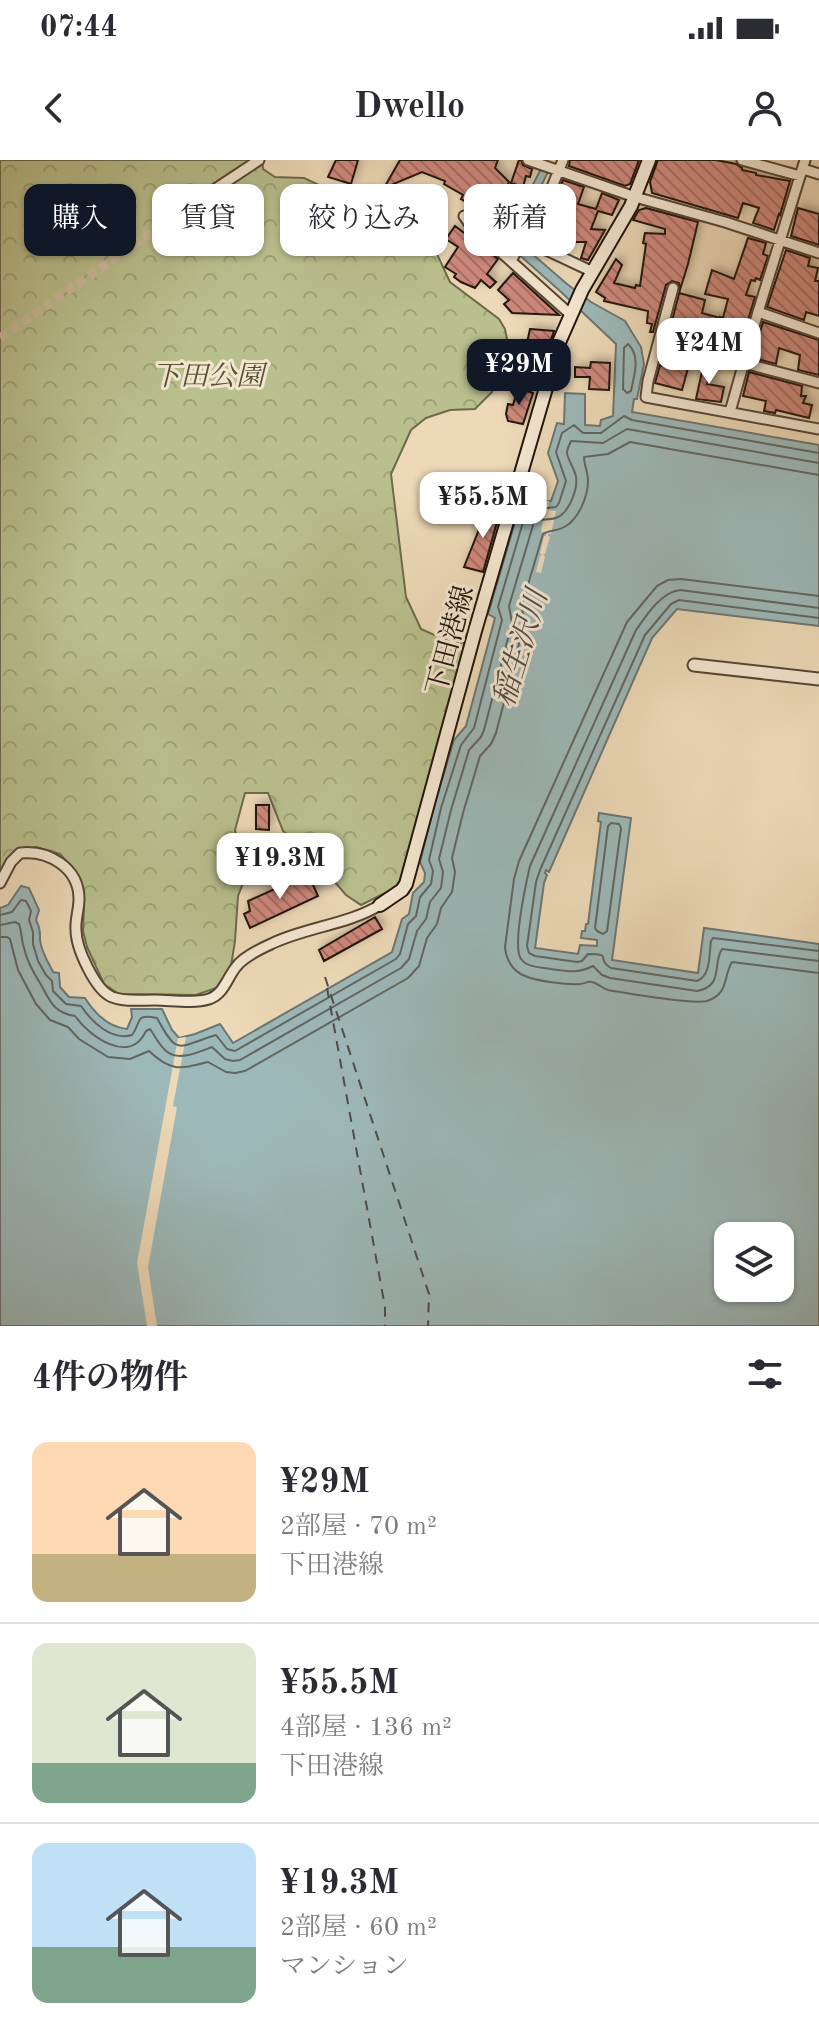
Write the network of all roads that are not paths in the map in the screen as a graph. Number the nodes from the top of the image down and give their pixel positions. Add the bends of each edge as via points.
1 (259, 160) edge
2 (528, 160) edge
3 (563, 160) edge
4 (649, 160) edge
5 (742, 160) edge
6 (803, 168) edge
7 (556, 170) junction
8 (819, 174) edge
9 (223, 184) edge
10 (551, 184) edge
11 (635, 197) junction
12 (782, 241) junction
13 (819, 253) edge
14 (556, 256) edge
15 (513, 257) edge
16 (593, 272) junction
17 (673, 288) dead end
18 (571, 311) junction
19 (758, 312) junction
20 (819, 333) edge
21 (744, 363) junction
22 (819, 383) edge
23 (730, 412) junction
24 (819, 427) edge
25 (694, 665) dead end
26 (819, 679) edge
27 (0, 883) edge
28 (380, 905) joint

1 - 9 street
2 - 7 street
3 - 7 street
4 - 11 main road, 下田港線
5 - 6 street
6 - 8 street
6 - 12 street
7 - 10 street
7 - 11 street
11 - 12 street
11 - 16 main road, 下田港線
12 - 13 street
12 - 19 street
14 - 16 street
15 - 18 street
16 - 18 main road, 下田港線
17 - 23 street via 646,397
18 - 28 main road, 下田港線 via 406,884
19 - 20 street
19 - 21 street
21 - 22 street
21 - 23 street
23 - 24 street
25 - 26 street
27 - 28 street via 20,853 59,861 69,870 79,897 75,929 91,974 105,993 125,1000 213,998 236,967 271,944

